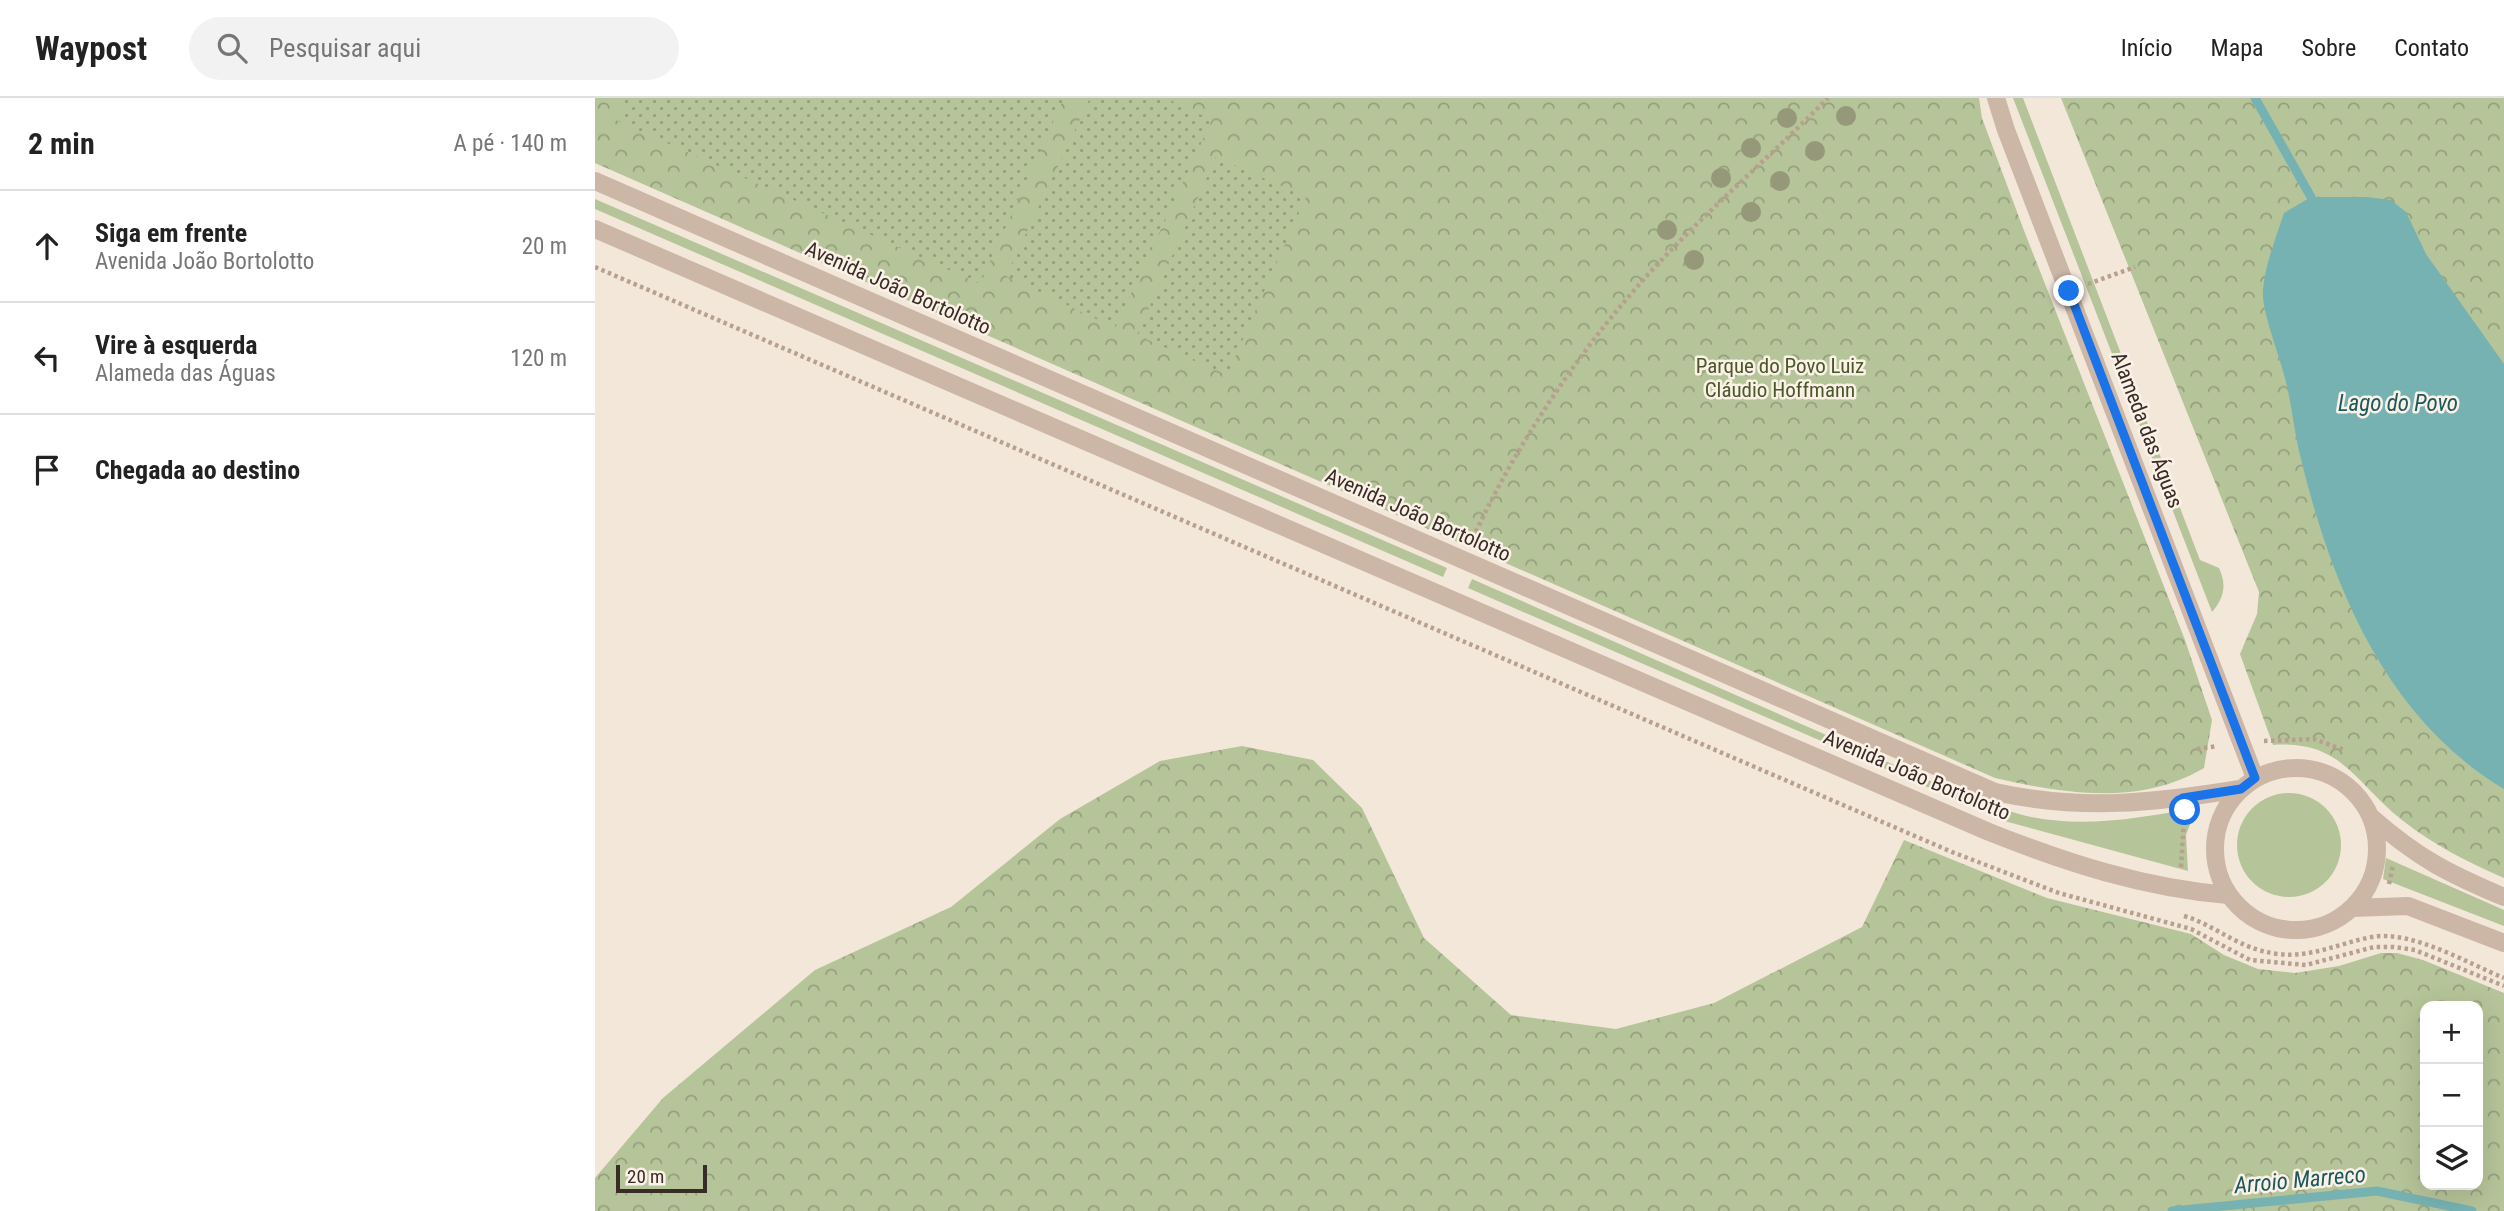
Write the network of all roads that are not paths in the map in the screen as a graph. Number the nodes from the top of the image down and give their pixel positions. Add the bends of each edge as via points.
1 (1996, 98) edge
2 (595, 181) edge
3 (595, 229) edge
4 (2248, 784) junction
5 (2371, 817) junction
6 (2228, 895) junction
7 (2504, 897) edge
8 (2352, 908) junction
9 (2504, 943) edge

1 - 4 street, Alameda das Águas via 2244,743
2 - 4 street, Avenida João Bortolotto via 1995,792 2037,801 2124,805
3 - 6 street, Avenida João Bortolotto via 2002,837 2067,862 2176,891
4 - 5 street via 2281,769 2308,768 2334,777 2356,794
4 - 6 street via 2229,803 2216,834 2216,866
5 - 7 street via 2439,869
5 - 8 street via 2377,844 2374,871
6 - 8 street via 2250,917 2279,929 2318,927
8 - 9 street via 2408,906

